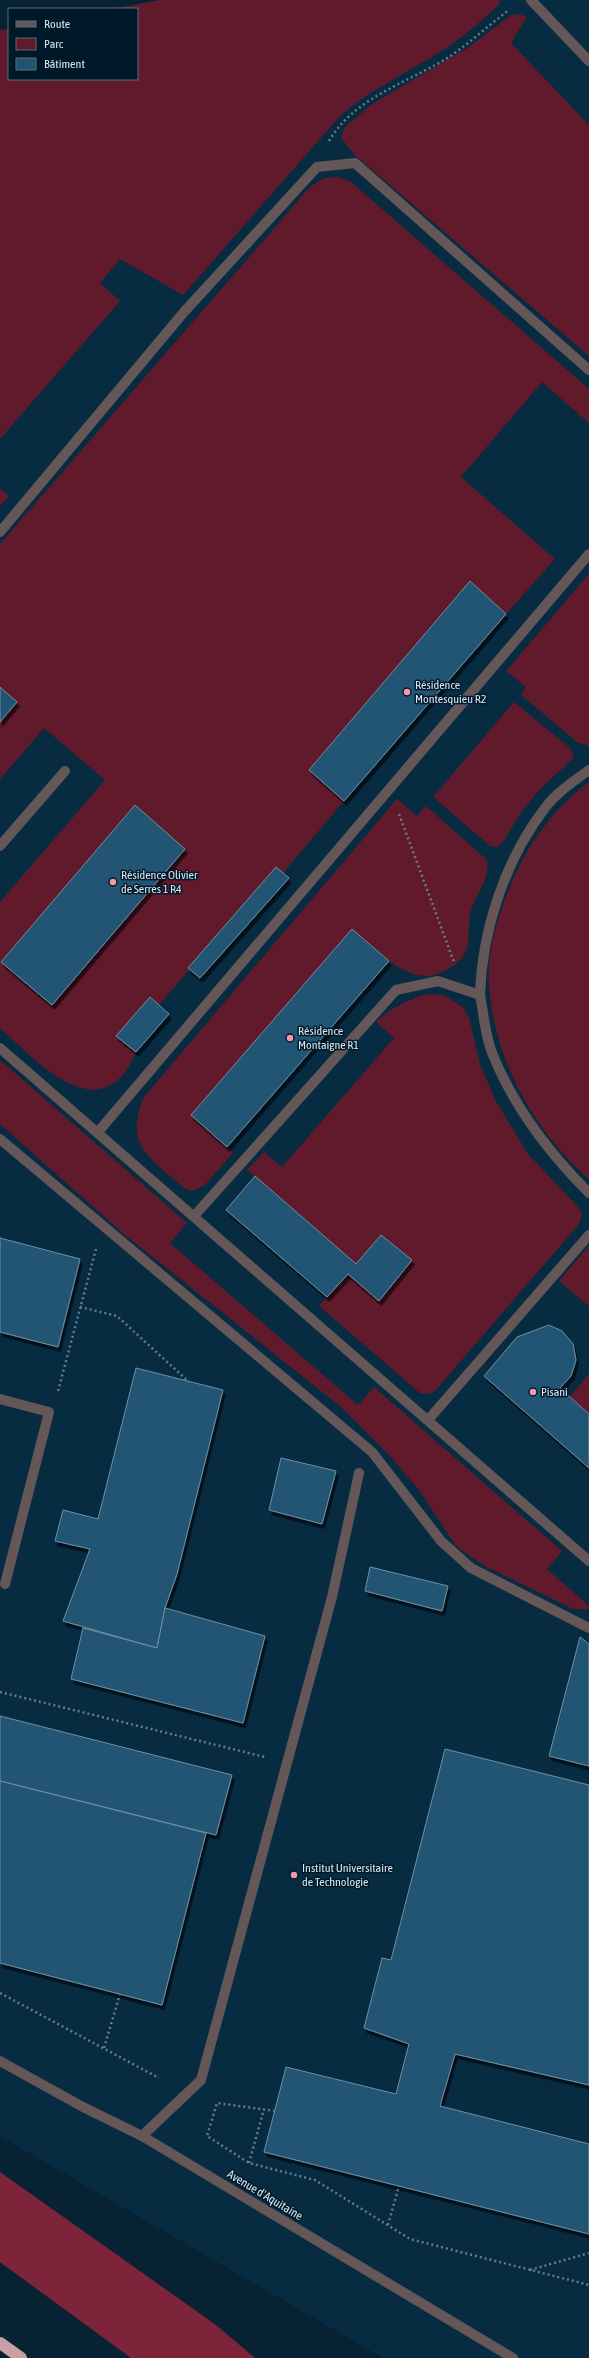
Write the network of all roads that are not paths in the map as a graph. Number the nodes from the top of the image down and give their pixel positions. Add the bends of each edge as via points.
1 (533, 2) edge
2 (589, 61) edge
3 (589, 370) edge
4 (0, 532) edge
5 (589, 554) edge
6 (589, 770) edge
7 (65, 771) dead end
8 (0, 846) edge
9 (480, 996) junction
10 (0, 1048) edge
11 (98, 1132) junction
12 (0, 1139) edge
13 (589, 1193) edge
14 (195, 1215) junction
15 (589, 1235) edge
16 (0, 1399) edge
17 (428, 1420) junction
18 (359, 1473) dead end
19 (589, 1561) edge
20 (5, 1584) dead end
21 (589, 1628) edge
22 (0, 2061) edge
23 (142, 2136) junction
24 (0, 2343) edge
25 (21, 2358) edge
26 (513, 2358) edge

1 - 2 street
3 - 4 street via 355,163 317,166 184,312
5 - 11 street
6 - 9 street via 545,807 522,845 500,891 486,938
7 - 8 street
9 - 13 street via 492,1054 516,1102 543,1141
9 - 14 street via 438,981 396,990
10 - 11 street
11 - 14 street
12 - 21 street via 372,1452 441,1541 471,1568
14 - 17 street
15 - 17 street
16 - 20 street via 49,1412
17 - 19 street
18 - 23 street via 332,1597 201,2080
22 - 23 street, Avenue d'Aquitaine
23 - 26 street, Avenue d'Aquitaine
24 - 25 highway

